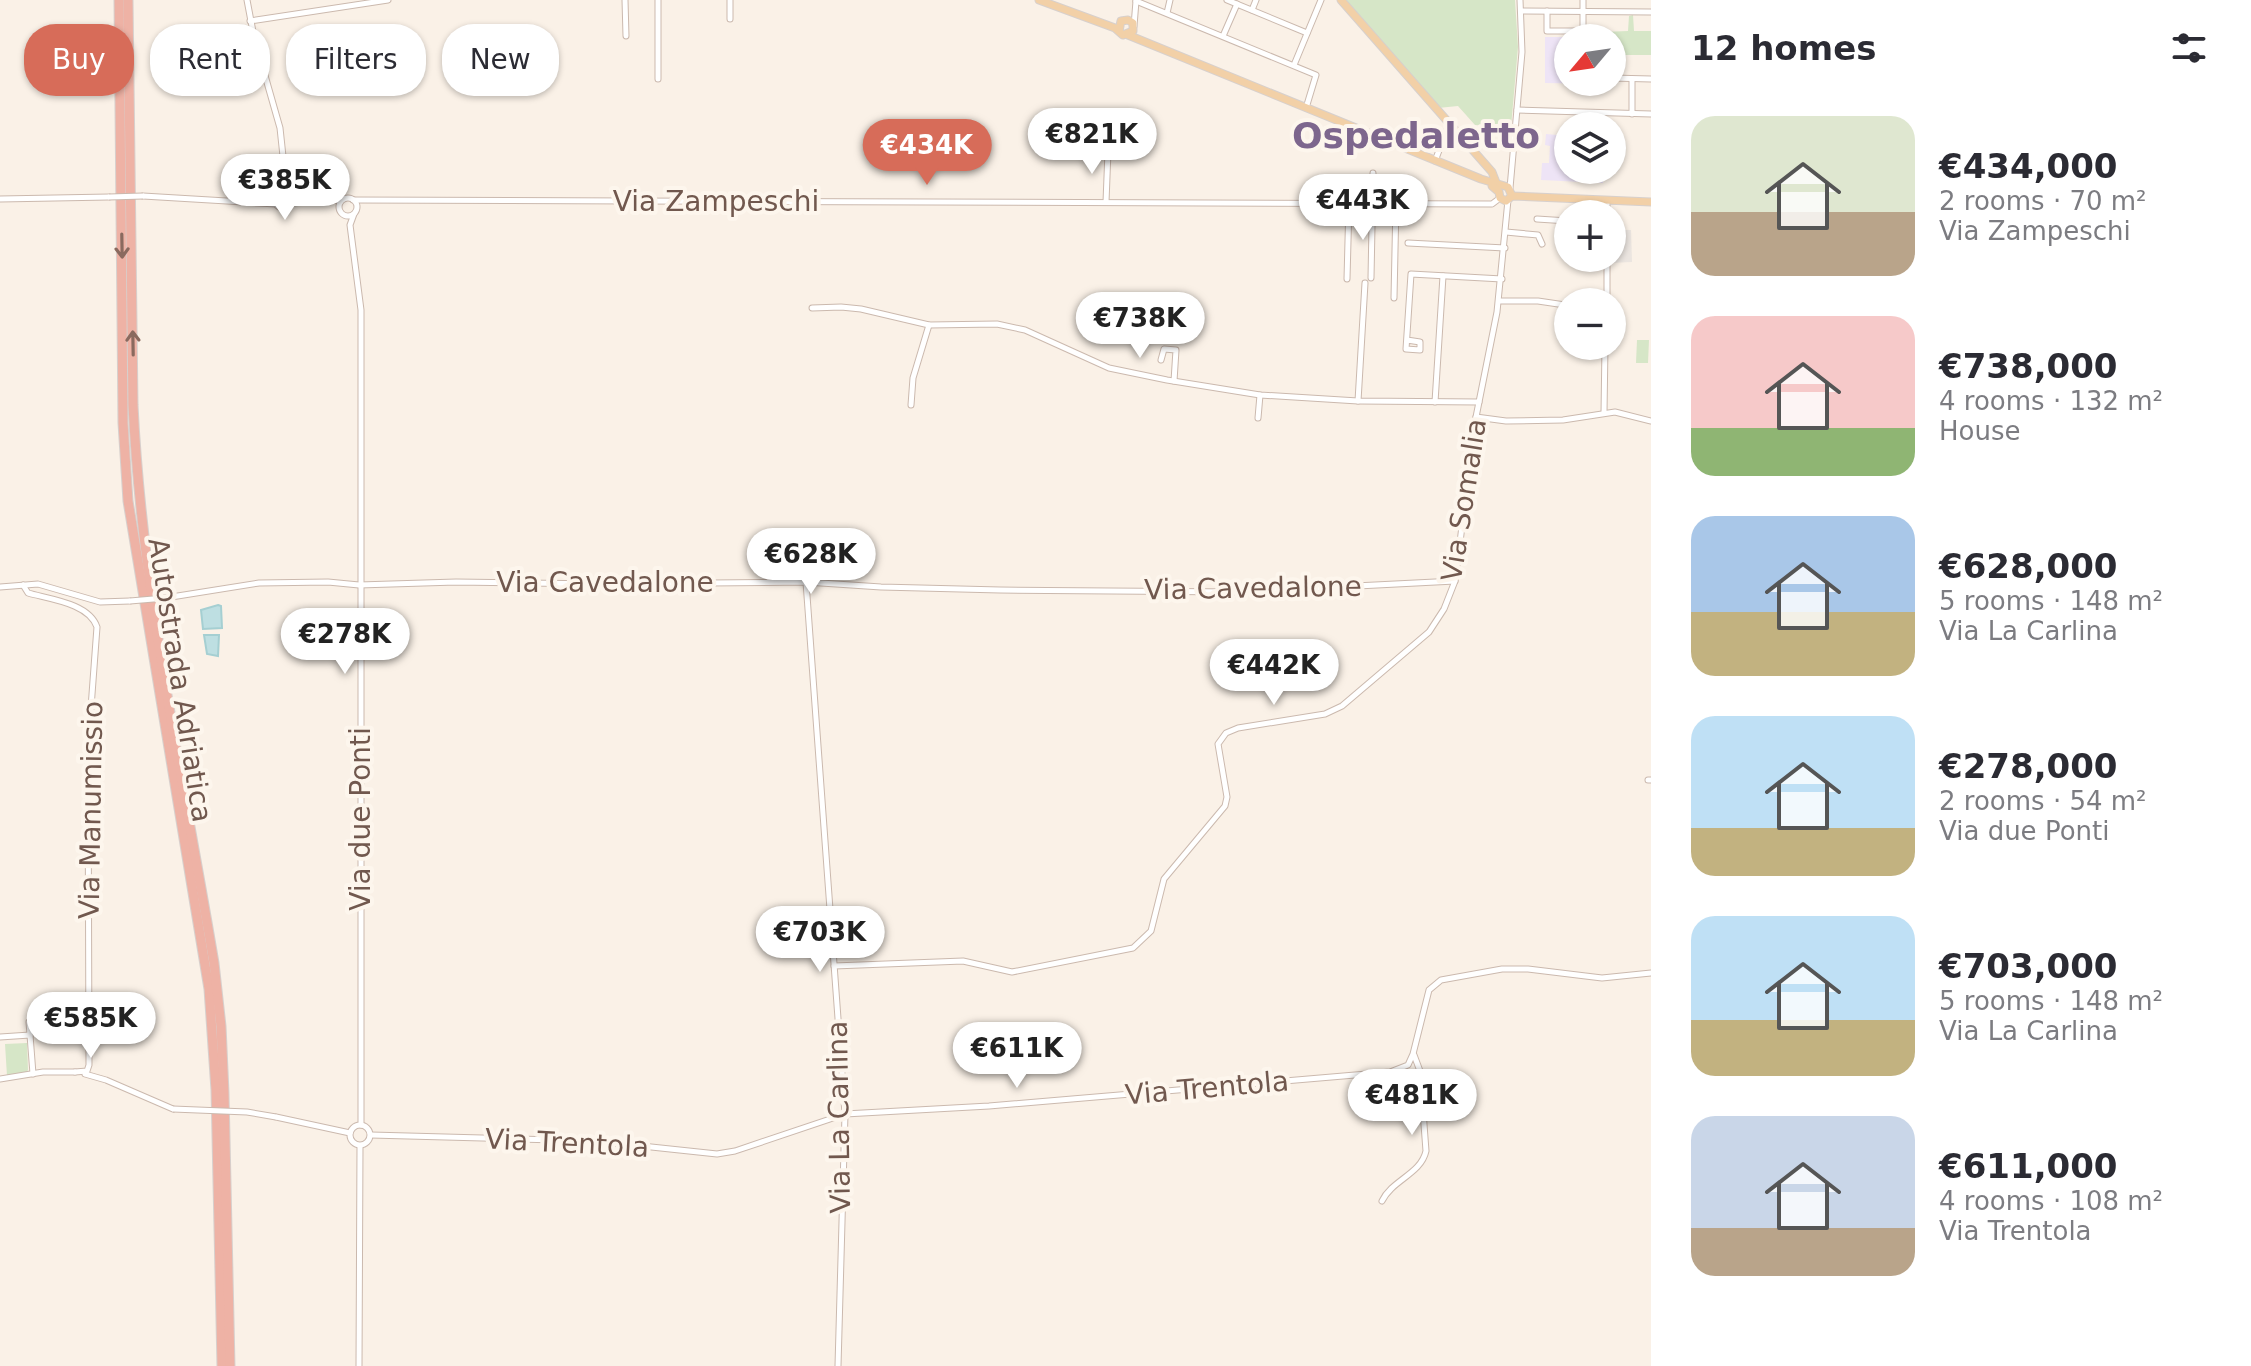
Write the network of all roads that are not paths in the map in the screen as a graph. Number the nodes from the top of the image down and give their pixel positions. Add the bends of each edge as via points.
1 (119, 0) edge
2 (128, 0) edge
3 (247, 0) edge
4 (309, 0) edge
5 (388, 0) edge
6 (625, 0) edge
7 (658, 0) edge
8 (730, 0) edge
9 (1039, 0) edge
10 (1170, 0) edge
11 (1227, 0) edge
12 (1256, 0) edge
13 (1341, 0) edge
14 (1520, 0) edge
15 (1583, 0) edge
16 (1135, 1) edge
17 (1318, 1) edge
18 (1237, 4) junction
19 (1252, 10) junction
20 (311, 11) junction
21 (1521, 11) junction
22 (1547, 11) junction
23 (1583, 11) junction
24 (1651, 12) edge
25 (1167, 13) junction
26 (730, 19) dead end
27 (1124, 20) junction
28 (250, 21) junction
29 (1093, 21) junction
30 (1132, 30) junction
31 (1119, 31) junction
32 (1307, 33) junction
33 (626, 36) dead end
34 (1223, 36) junction
35 (1294, 65) junction
36 (658, 79) dead end
37 (1626, 79) edge
38 (1632, 79) junction
39 (1651, 79) edge
40 (1305, 108) junction
41 (1517, 110) junction
42 (1632, 114) junction
43 (1651, 114) edge
44 (1109, 121) dead end
45 (1449, 124) junction
46 (1095, 133) dead end
47 (1108, 151) junction
48 (1435, 161) junction
49 (1486, 166) junction
50 (1373, 173) dead end
51 (1484, 180) junction
52 (286, 181) junction
53 (1504, 192) junction
54 (278, 195) junction
55 (289, 198) junction
56 (0, 199) edge
57 (1596, 200) edge
58 (265, 201) junction
59 (1626, 201) edge
60 (357, 202) junction
61 (1106, 202) junction
62 (1651, 202) edge
63 (341, 203) junction
64 (1349, 203) junction
65 (1372, 203) junction
66 (1396, 203) junction
67 (276, 204) junction
68 (344, 214) junction
69 (354, 214) junction
70 (1537, 219) dead end
71 (1554, 220) edge
72 (350, 225) junction
73 (1506, 232) junction
74 (1408, 243) dead end
75 (1542, 244) dead end
76 (1505, 248) junction
77 (1443, 276) junction
78 (1371, 278) dead end
79 (1347, 279) dead end
80 (1502, 279) junction
81 (1365, 283) dead end
82 (1394, 298) dead end
83 (1499, 301) junction
84 (1554, 303) edge
85 (812, 308) dead end
86 (929, 325) junction
87 (1407, 340) dead end
88 (1161, 360) dead end
89 (1605, 360) edge
90 (1174, 381) junction
91 (1260, 395) junction
92 (1358, 401) junction
93 (1435, 402) junction
94 (1479, 402) junction
95 (911, 405) dead end
96 (1604, 413) junction
97 (1476, 417) junction
98 (1258, 418) dead end
99 (1651, 421) edge
100 (1455, 581) junction
101 (806, 582) junction
102 (23, 585) junction
103 (359, 585) junction
104 (0, 587) edge
105 (834, 966) junction
106 (1651, 973) edge
107 (30, 1035) junction
108 (42, 1035) dead end
109 (0, 1037) edge
110 (1413, 1054) junction
111 (75, 1072) junction
112 (33, 1074) junction
113 (0, 1079) edge
114 (845, 1114) junction
115 (361, 1125) junction
116 (350, 1133) junction
117 (371, 1135) junction
118 (360, 1146) junction
119 (1382, 1201) dead end
120 (222, 1366) edge
121 (230, 1366) edge
122 (359, 1366) edge
123 (838, 1366) edge

1 -> 120 highway, Autostrada Adriatica via 128,501 209,989
121 -> 2 highway, Autostrada Adriatica via 221,1026 149,583 136,465
3 - 28 street
4 - 20 street
5 - 20 street
6 - 33 street
7 - 36 street
8 - 26 street
9 - 29 main road
10 - 25 street
11 - 18 street
12 - 19 street
13 - 45 main road
14 - 21 street, Via Somalia
15 - 23 street
16 - 25 street
16 - 27 street
16 - 30 street
17 - 32 street
18 - 19 street
18 - 34 street
19 - 32 street
20 - 28 street
21 - 22 street
21 - 41 street, Via Somalia
22 - 23 street
22 - 23 street via 1547,31 1583,31
23 - 24 street
25 - 34 street
27 - 29 main road
27 - 30 main road via 1131,21
27 - 31 main road
28 - 52 street via 280,128
29 - 31 main road
30 - 31 main road
30 - 40 main road via 1141,42
32 - 35 street
34 - 35 street
35 - 40 street via 1317,76
37 - 38 street
38 - 39 street
38 - 42 street
40 - 48 main road
41 - 42 street
41 - 53 street, Via Somalia
42 - 43 street
44 - 47 street
45 - 48 street
45 - 49 main road
46 - 47 street via 1095,151
47 - 61 street
48 - 51 main road
49 - 51 main road via 1492,177
49 - 53 main road
50 - 65 street
51 - 53 main road
52 - 54 street
52 - 55 street
53 - 57 main road
53 - 66 street, Via Zampeschi via 1492,204
53 - 73 street, Via Somalia
54 - 55 street
54 - 58 street
54 - 67 street
55 - 63 street
55 - 67 street via 282,208
56 - 58 street, bridge via 143,196
58 - 67 street
59 - 62 main road
60 - 61 street, Via Zampeschi
60 - 63 street, Via Zampeschi
60 - 69 street, Via due Ponti
61 - 64 street, Via Zampeschi
63 - 68 street, Via due Ponti
64 - 65 street, Via Zampeschi
64 - 79 street
65 - 66 street, Via Zampeschi
65 - 78 street
66 - 82 street
68 - 69 street
68 - 72 street, Via due Ponti
69 - 72 street, Via due Ponti
70 - 71 street
72 - 103 street, Via due Ponti via 361,310
73 - 75 street via 1538,235
73 - 76 street, Via Somalia
74 - 76 street
76 - 80 street, Via Somalia
77 - 80 street
77 - 87 street via 1411,274
77 - 93 street
80 - 83 street, Via Somalia
81 - 92 street
83 - 84 street
83 - 94 street, Via Somalia
85 - 86 street via 861,309
86 - 90 street via 997,324 1025,330 1109,368
86 - 95 street
88 - 90 street via 1164,349 1176,350
89 - 96 street
90 - 91 street
91 - 92 street
91 - 98 street
92 - 93 street
93 - 94 street
94 - 97 street, Via Somalia
96 - 97 street via 1563,420
96 - 99 street
97 - 100 street, Via Somalia
100 - 101 street, Via Cavedalone via 1238,592
100 - 105 street, Via Somalia via 1429,632 1342,706 1325,714 1232,729 1220,739 1225,806 1164,879 1151,931 1133,948 1012,972 963,961
101 - 103 street, Via Cavedalone
101 - 105 street, Via La Carlina
102 - 103 street, Via Cavedalone, bridge via 38,584 100,602 259,583
102 - 104 street, Via Cavedalone
102 - 111 street, Via Manumissio via 28,593 89,614 97,627 88,748 89,1065 87,1071
103 - 115 street, Via due Ponti
105 - 114 street, Via La Carlina
106 - 110 street via 1602,978 1502,969 1441,980 1429,990
107 - 108 street via 29,1022 41,1021
107 - 109 street
107 - 112 street
110 - 114 street, Via Trentola via 1408,1065 1390,1072
110 - 119 street via 1420,1071 1425,1157
111 - 112 street
111 - 116 street, bridge via 173,1109 247,1112
112 - 113 street
114 - 117 street, Via Trentola via 717,1154 595,1141
114 - 123 street, Via La Carlina
115 - 116 street
115 - 117 street
116 - 118 street
117 - 118 street
118 - 122 street

